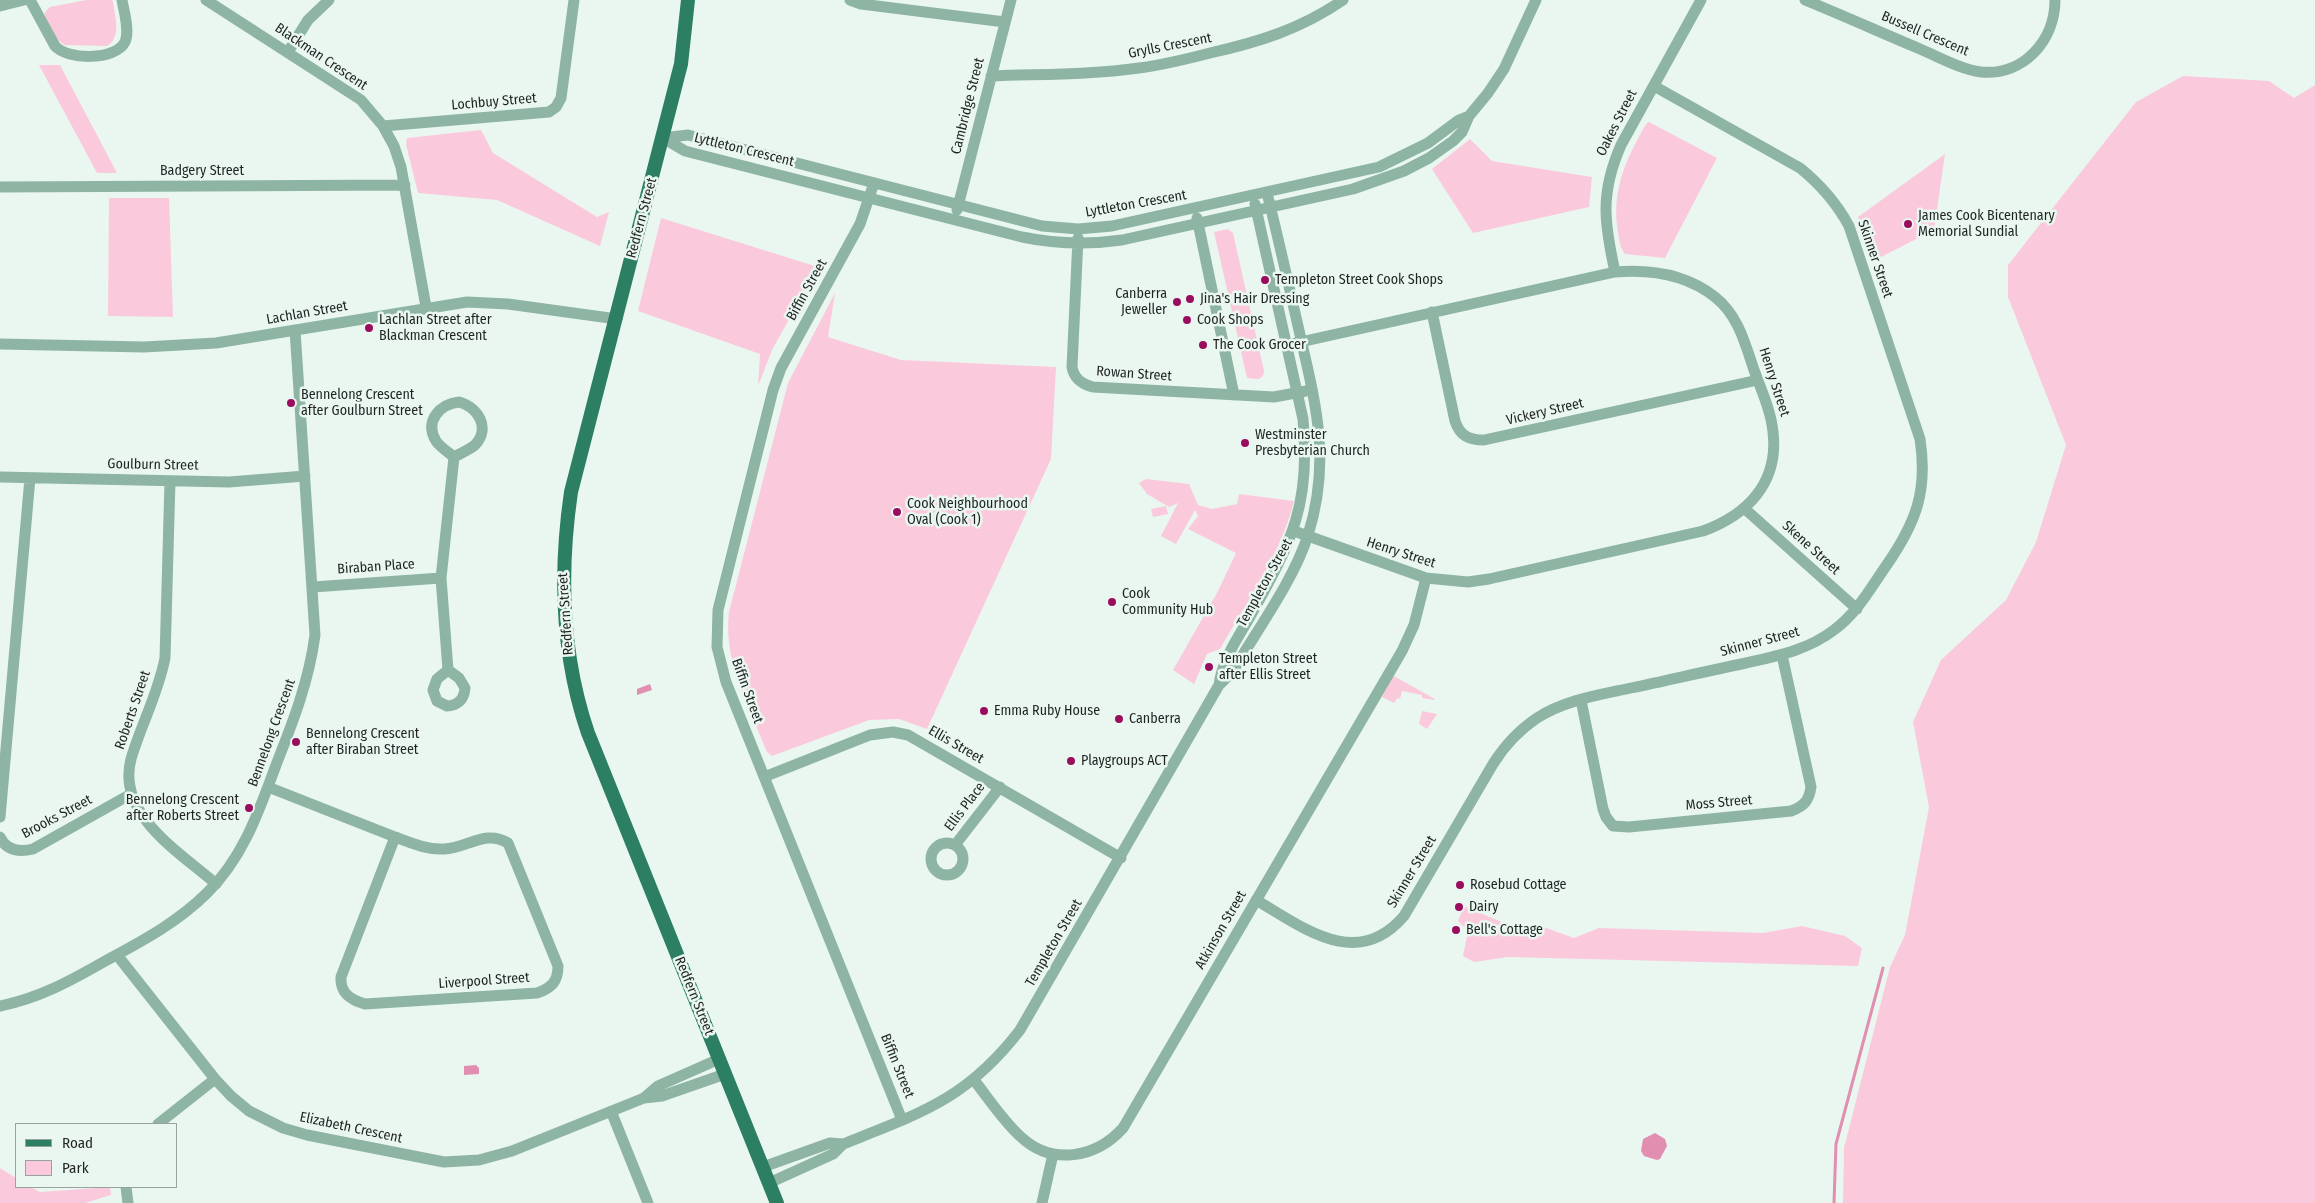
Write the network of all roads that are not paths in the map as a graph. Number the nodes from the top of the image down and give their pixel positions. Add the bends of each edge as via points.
1 (24, 0) edge
2 (30, 0) edge
3 (122, 0) edge
4 (206, 0) edge
5 (328, 0) edge
6 (574, 0) edge
7 (688, 0) edge
8 (850, 0) edge
9 (1011, 0) edge
10 (1343, 0) edge
11 (1536, 0) edge
12 (1701, 0) edge
13 (1805, 0) edge
14 (2055, 0) edge
15 (0, 6) edge
16 (1005, 22) junction
17 (288, 52) junction
18 (991, 76) junction
19 (1654, 86) junction
20 (1469, 116) junction
21 (383, 126) junction
22 (663, 138) junction
23 (874, 183) junction
24 (405, 185) junction
25 (0, 187) edge
26 (1267, 193) junction
27 (1253, 196) junction
28 (870, 198) junction
29 (958, 204) junction
30 (1271, 208) junction
31 (1195, 209) junction
32 (1257, 211) junction
33 (954, 219) junction
34 (1198, 224) junction
35 (1078, 229) junction
36 (1078, 244) junction
37 (1614, 272) junction
38 (426, 307) junction
39 (1432, 312) junction
40 (617, 319) junction
41 (295, 330) junction
42 (1301, 341) junction
43 (0, 344) edge
44 (1287, 344) junction
45 (1758, 380) junction
46 (1312, 390) junction
47 (1298, 393) junction
48 (1234, 395) junction
49 (454, 457) junction
50 (305, 476) junction
51 (0, 477) edge
52 (30, 478) junction
53 (170, 481) junction
54 (1745, 509) junction
55 (1294, 531) junction
56 (1308, 536) junction
57 (441, 578) junction
58 (1426, 578) junction
59 (313, 587) junction
60 (1857, 609) junction
61 (1782, 655) junction
62 (448, 670) dead end
63 (1219, 685) junction
64 (1581, 700) junction
65 (764, 777) junction
66 (268, 787) junction
67 (1000, 787) junction
68 (131, 794) junction
69 (0, 818) edge
70 (0, 837) edge
71 (395, 837) junction
72 (955, 846) dead end
73 (1121, 858) junction
74 (216, 884) junction
75 (1256, 900) junction
76 (117, 955) junction
77 (0, 1006) edge
78 (719, 1059) junction
79 (725, 1074) junction
80 (215, 1079) junction
81 (974, 1080) junction
82 (644, 1098) junction
83 (611, 1111) junction
84 (902, 1120) junction
85 (159, 1123) edge
86 (843, 1144) junction
87 (1053, 1154) junction
88 (763, 1167) junction
89 (769, 1183) junction
90 (126, 1188) edge
91 (128, 1203) edge
92 (648, 1203) edge
93 (778, 1203) edge
94 (1042, 1203) edge

1 - 15 street
2 - 3 street via 60,50 69,54 103,56 111,54 125,41
4 - 17 street, Blackman Crescent
5 - 17 street via 308,20
6 - 21 street, Lochbuy Street via 561,98 549,112
7 - 22 main road, Redfern Street via 681,64
8 - 16 street
9 - 16 street, Cambridge Street
10 - 18 street, Grylls Crescent via 1323,14 1281,34 1252,44 1170,62 1115,71
11 - 20 street, Lyttleton Crescent via 1504,69
12 - 19 street, Oakes Street
13 - 14 street, Bussell Crescent via 1961,67 1989,72 2016,66 2038,51 2051,30
16 - 18 street, Cambridge Street
17 - 21 street, Blackman Crescent via 352,93
18 - 29 street, Cambridge Street
19 - 37 street, Oakes Street via 1621,145 1608,179 1605,228
19 - 60 street, Skinner Street via 1800,168 1826,190 1848,226 1916,427 1923,463 1922,487 1912,523
20 - 26 street, Lyttleton Crescent via 1428,143 1379,167
20 - 30 street, Lyttleton Crescent via 1454,141 1404,172 1353,189
21 - 24 street, Blackman Crescent via 394,146
22 - 23 street, Lyttleton Crescent via 688,135
22 - 28 street, Lyttleton Crescent via 685,151
22 - 40 main road, Redfern Street
23 - 28 street, Biffin Street
23 - 29 street, Lyttleton Crescent
24 - 25 street, Badgery Street
24 - 38 street, Blackman Crescent
26 - 27 street, Lyttleton Crescent
26 - 30 street, Templeton Street
27 - 31 street, Lyttleton Crescent
27 - 32 street, Templeton Street
28 - 33 street, Lyttleton Crescent
28 - 65 street, Biffin Street via 860,224 781,368 716,622 722,671
29 - 33 street, Cambridge Street
29 - 35 street, Lyttleton Crescent via 1042,226
30 - 32 street, Lyttleton Crescent
30 - 42 street, Templeton Street
31 - 34 street
31 - 35 street, Lyttleton Crescent via 1112,226
32 - 34 street, Lyttleton Crescent
32 - 44 street, Templeton Street
33 - 36 street, Lyttleton Crescent via 1040,240
34 - 36 street, Lyttleton Crescent via 1122,240
34 - 48 street
35 - 36 street, Rowan Street
36 - 48 street, Rowan Street via 1072,367 1078,380 1094,387
37 - 39 street, Henry Street
37 - 45 street, Henry Street via 1659,272 1700,286 1731,313 1740,328
38 - 40 street, Lachlan Street via 481,302
38 - 41 street, Lachlan Street
39 - 42 street, Henry Street
39 - 45 street, Vickery Street via 1456,421 1460,432 1473,440
40 - 78 main road, Redfern Street via 571,492 564,540 563,574 570,666 588,733
41 - 43 street, Lachlan Street via 181,346
41 - 50 street, Bennelong Crescent
42 - 44 street, Henry Street
42 - 46 street, Templeton Street
44 - 47 street, Templeton Street
45 - 54 street, Henry Street via 1772,423 1774,450 1767,477
46 - 47 street, Rowan Street
46 - 56 street, Templeton Street via 1320,438 1321,471
47 - 48 street, Rowan Street via 1274,397
47 - 55 street, Templeton Street via 1306,451 1305,484
49 - 49 street via 438,443 432,424 441,408 459,402 476,411 482,428 476,443
49 - 57 street
50 - 53 street, Goulburn Street via 229,482
50 - 59 street, Bennelong Crescent
51 - 52 street, Goulburn Street
52 - 53 street, Goulburn Street
52 - 69 street
53 - 68 street, Roberts Street via 165,658 160,681 131,760
54 - 58 street, Henry Street via 1726,523 1703,532 1488,579 1468,582
54 - 60 street, Skene Street
55 - 56 street, Henry Street
55 - 63 street, Templeton Street via 1224,663
56 - 58 street, Henry Street
56 - 63 street, Templeton Street via 1288,578 1233,671
57 - 59 street, Biraban Place
57 - 62 street
58 - 75 street, Atkinson Street via 1414,625 1402,651
59 - 66 street, Bennelong Crescent via 315,635 308,677
60 - 61 street, Skinner Street via 1833,631
61 - 64 street, Skinner Street
61 - 64 street, Moss Street via 1811,787 1805,804 1791,811 1613,826 1606,818
63 - 73 street, Templeton Street
64 - 75 street, Skinner Street via 1538,717 1505,746 1404,916 1389,931 1352,943 1329,940
65 - 67 street, Ellis Street via 870,735 893,732 922,742
65 - 84 street, Biffin Street
66 - 71 street, Liverpool Street
66 - 74 street, Bennelong Crescent via 243,845
67 - 72 street, Ellis Place
67 - 73 street, Ellis Street
68 - 70 street, Brooks Street via 33,849 11,849 2,843
68 - 74 street, Roberts Street via 141,816 152,828
71 - 71 street, Liverpool Street via 430,848 459,847 489,837 508,843 558,966 558,976 552,986 538,993 365,1004 349,998 343,992 341,977
73 - 81 street, Templeton Street via 1020,1030
74 - 76 street, Bennelong Crescent via 168,926
75 - 87 street, Atkinson Street via 1123,1128 1113,1139 1093,1151 1077,1155
76 - 77 street, Bennelong Crescent via 48,992
76 - 80 street, Elizabeth Crescent
78 - 79 main road, Redfern Street
78 - 82 street, Elizabeth Crescent via 658,1086
79 - 82 street, Elizabeth Crescent via 662,1096
79 - 88 main road, Redfern Street
80 - 83 street, Elizabeth Crescent via 250,1111 282,1128 444,1162 490,1158
80 - 85 street
81 - 84 street, Templeton Street via 941,1103
81 - 87 street, Atkinson Street via 1020,1136 1031,1145
82 - 83 street, Elizabeth Crescent
83 - 92 street
84 - 86 street, Templeton Street
86 - 88 street, Templeton Street via 830,1142
86 - 89 street, Templeton Street via 833,1154
87 - 94 street
88 - 89 main road, Redfern Street
89 - 93 main road, Redfern Street
90 - 91 street

